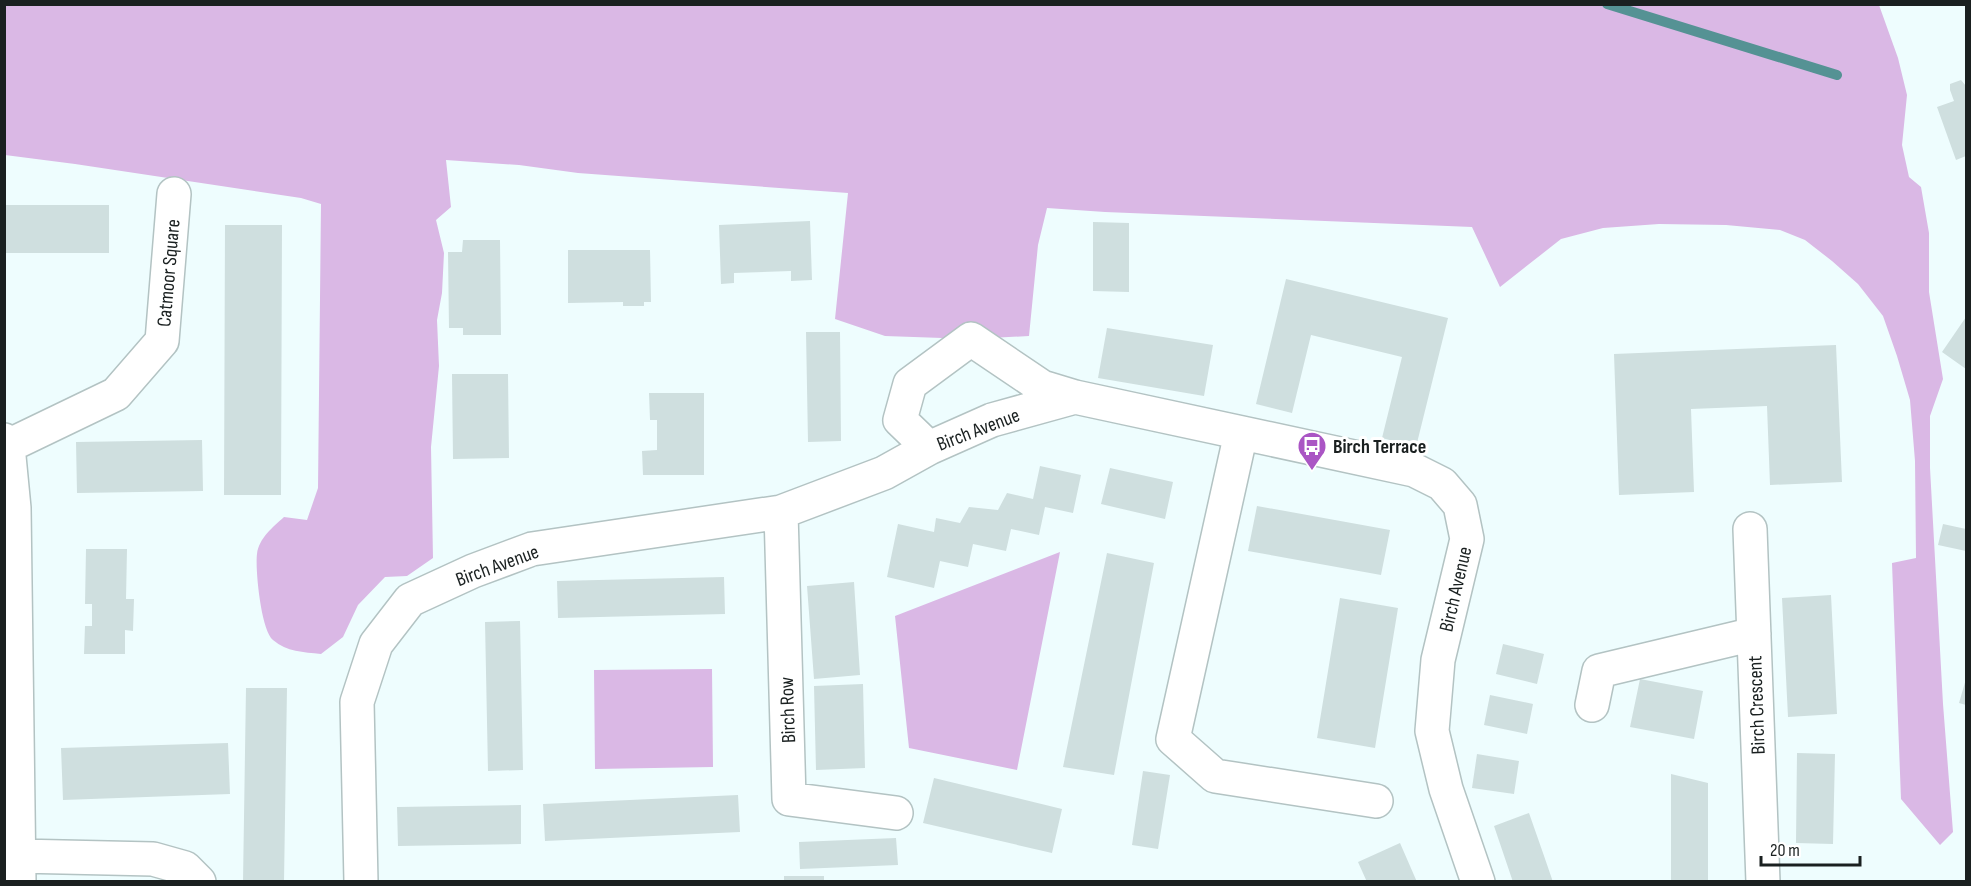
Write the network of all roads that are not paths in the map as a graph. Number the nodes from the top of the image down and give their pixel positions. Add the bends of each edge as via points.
1 (174, 194) dead end
2 (1075, 397) junction
3 (1241, 433) junction
4 (6, 443) edge
5 (929, 448) junction
6 (781, 512) junction
7 (1750, 529) dead end
8 (1754, 634) junction
9 (1592, 705) dead end
10 (1376, 801) dead end
11 (896, 813) dead end
12 (18, 869) edge
13 (199, 882) edge
14 (361, 882) edge
15 (1478, 882) edge
16 (1763, 882) edge

1 - 4 street, Catmoor Square via 162,340 116,394
2 - 3 street, Birch Avenue
2 - 5 street, Birch Avenue via 992,420
2 - 5 street via 1042,387 971,339 910,384 900,420
3 - 10 street via 1173,739 1215,776
3 - 15 street, Birch Avenue via 1414,470 1442,484 1460,505 1467,539 1438,660 1432,731 1446,789
4 - 12 street via 14,508
5 - 6 street, Birch Avenue via 884,473
6 - 11 street, Birch Row via 789,799
6 - 14 street, Birch Avenue via 532,549 410,600 376,644 357,702
7 - 8 street, Birch Crescent
8 - 9 street via 1599,671
8 - 16 street, Birch Crescent
12 - 13 street via 153,859 185,868

